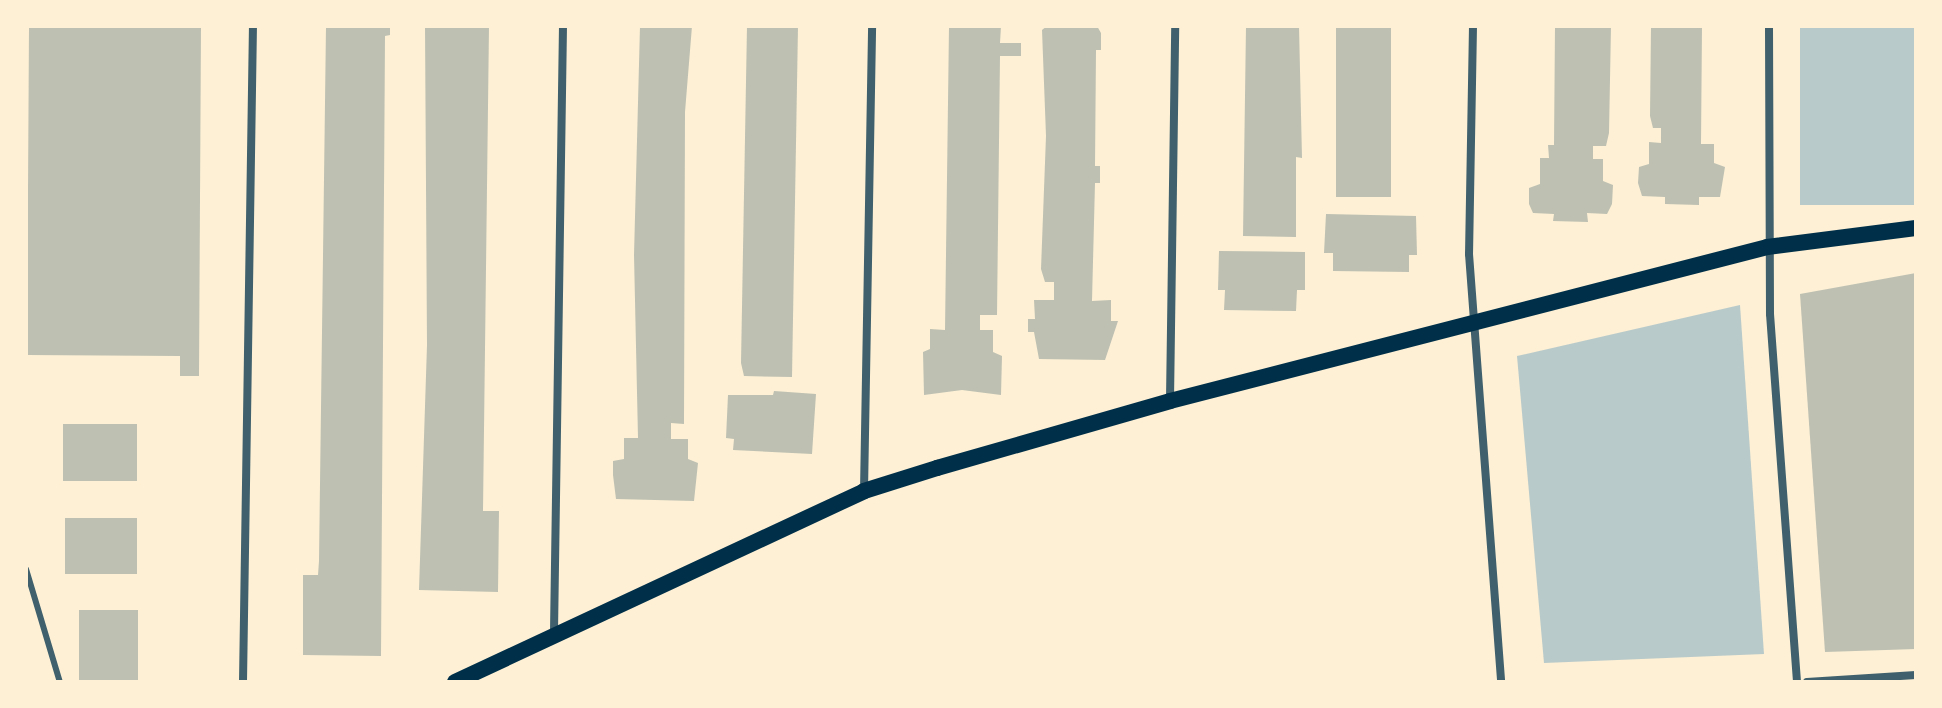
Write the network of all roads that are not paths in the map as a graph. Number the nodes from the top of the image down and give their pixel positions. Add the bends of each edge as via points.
1 (253, 26) edge
2 (563, 26) edge
3 (872, 26) edge
4 (1175, 26) edge
5 (1473, 26) edge
6 (1769, 26) edge
7 (1916, 228) edge
8 (1767, 247) junction
9 (1473, 320) junction
10 (1170, 401) junction
11 (864, 491) junction
12 (26, 569) edge
13 (554, 632) junction
14 (1916, 675) edge
15 (60, 682) edge
16 (243, 682) edge
17 (455, 682) edge
18 (1501, 682) edge
19 (1797, 682) edge
20 (1807, 682) edge

1 - 16 street
2 - 13 street
3 - 11 street
4 - 10 street
5 - 9 street
6 - 8 street
7 - 8 main road
8 - 9 main road
8 - 19 street
9 - 10 main road
9 - 18 street
10 - 11 main road
11 - 13 main road
12 - 15 lane
13 - 17 main road
14 - 20 street

